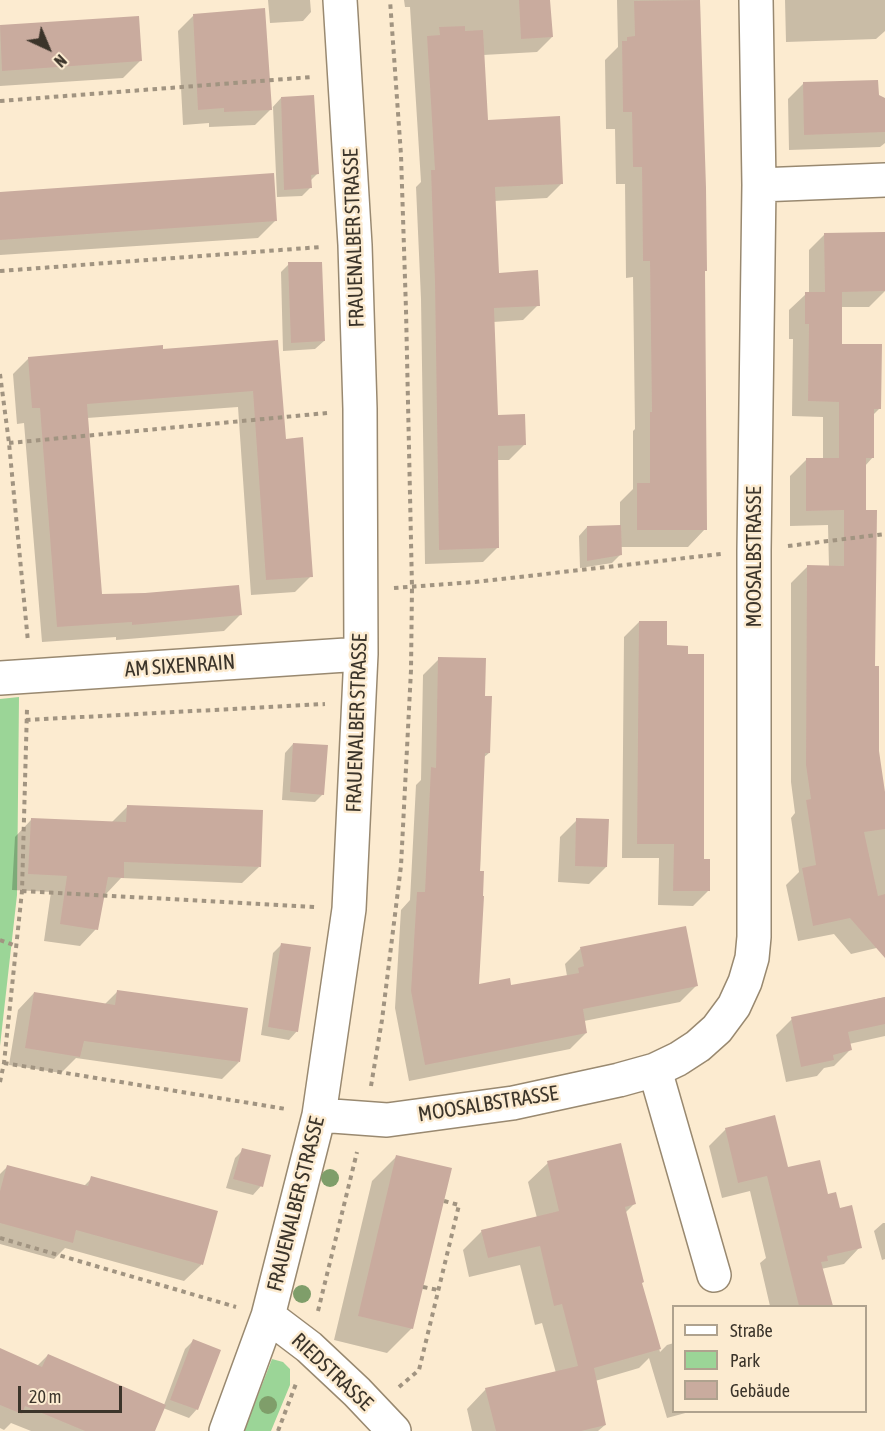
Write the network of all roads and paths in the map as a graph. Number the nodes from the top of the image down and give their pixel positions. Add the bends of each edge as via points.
1 (340, 0) edge
2 (756, 0) edge
3 (346, 74) junction
4 (0, 101) edge
5 (885, 180) edge
6 (759, 185) junction
7 (355, 245) junction
8 (0, 271) edge
9 (0, 374) edge
10 (360, 410) junction
11 (9, 443) junction
12 (885, 534) edge
13 (754, 550) junction
14 (361, 591) junction
15 (361, 654) junction
16 (15, 677) edge
17 (359, 702) junction
18 (26, 720) junction
19 (22, 891) junction
20 (349, 909) junction
21 (0, 940) edge
22 (16, 946) junction
23 (4, 1063) junction
24 (654, 1070) junction
25 (0, 1082) edge
26 (319, 1115) junction
27 (444, 1201) dead end
28 (0, 1238) edge
29 (714, 1275) dead end
30 (423, 1287) dead end
31 (438, 1290) junction
32 (268, 1316) junction
33 (384, 1420) edge
34 (226, 1431) edge

1 - 3 street, FRAUENALBER STRASSE
2 - 6 street, MOOSALBSTRASSE
3 - 4 path
3 - 7 street, FRAUENALBER STRASSE
5 - 6 street
6 - 13 street, MOOSALBSTRASSE
7 - 8 path
7 - 10 street, FRAUENALBER STRASSE
9 - 11 path
10 - 11 path
10 - 14 street, FRAUENALBER STRASSE
11 - 16 path
12 - 13 path
13 - 14 path
13 - 24 street, MOOSALBSTRASSE via 752,958 734,1006 717,1029 678,1059
14 - 15 street, FRAUENALBER STRASSE
15 - 16 street, AM SIXENRAIN
15 - 17 street, FRAUENALBER STRASSE
16 - 18 path
17 - 18 path
17 - 20 street, FRAUENALBER STRASSE
18 - 19 path
19 - 20 path
19 - 22 path
20 - 26 street, FRAUENALBER STRASSE
21 - 22 path
22 - 23 path
23 - 25 path
23 - 26 path
24 - 26 street, MOOSALBSTRASSE via 513,1103 387,1120
24 - 29 street
26 - 32 street, FRAUENALBER STRASSE
27 - 31 path via 459,1205
28 - 32 path
30 - 31 path
31 - 33 path via 419,1370
32 - 33 street, RIEDSTRASSE via 309,1347
32 - 34 street, FRAUENALBER STRASSE

